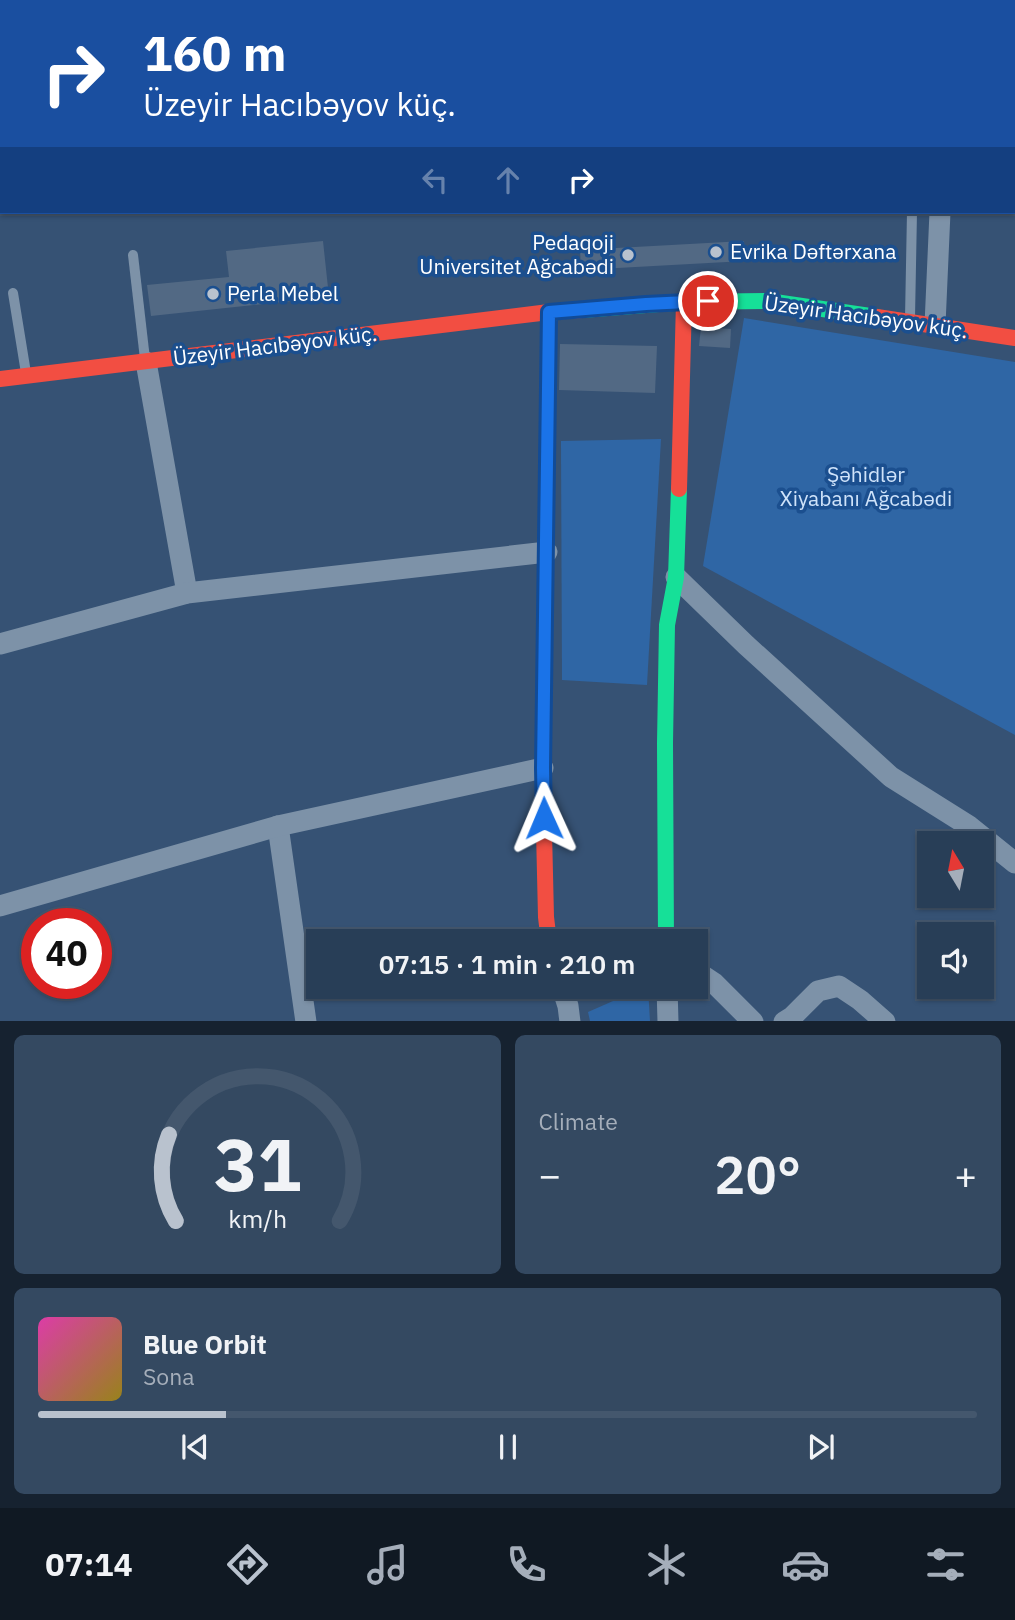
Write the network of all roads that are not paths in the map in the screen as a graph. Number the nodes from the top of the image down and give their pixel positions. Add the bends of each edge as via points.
1 (912, 214) edge
2 (940, 214) edge
3 (133, 255) dead end
4 (13, 293) dead end
5 (684, 302) junction
6 (549, 312) junction
7 (910, 321) junction
8 (935, 325) junction
9 (1015, 338) edge
10 (146, 362) junction
11 (27, 376) junction
12 (0, 379) edge
13 (547, 552) junction
14 (676, 577) junction
15 (187, 593) junction
16 (0, 644) edge
17 (543, 768) junction
18 (278, 826) junction
19 (1015, 863) edge
20 (0, 906) edge
21 (547, 929) edge
22 (666, 929) edge
23 (708, 979) edge
24 (566, 999) edge
25 (667, 999) edge
26 (306, 1021) edge
27 (570, 1021) edge
28 (668, 1021) edge
29 (753, 1021) edge
30 (784, 1021) edge
31 (885, 1021) edge

1 - 7 lane
2 - 8 street
3 - 10 lane
4 - 11 lane
5 - 6 street, Üzeyir Hacıbəyov küç.
5 - 7 street, Üzeyir Hacıbəyov küç. via 768,301
5 - 14 street
6 - 10 street, Üzeyir Hacıbəyov küç.
6 - 13 street
7 - 8 street, Üzeyir Hacıbəyov küç.
8 - 9 street, Üzeyir Hacıbəyov küç.
10 - 11 street, Üzeyir Hacıbəyov küç.
10 - 15 street
11 - 12 street, Üzeyir Hacıbəyov küç.
13 - 15 street
13 - 17 street
14 - 19 street via 891,778 969,826
14 - 22 street via 667,625
15 - 16 street
17 - 18 street
17 - 21 street
18 - 20 street
18 - 26 street
23 - 29 street
24 - 27 street
25 - 28 street
30 - 31 street via 818,991 839,986

